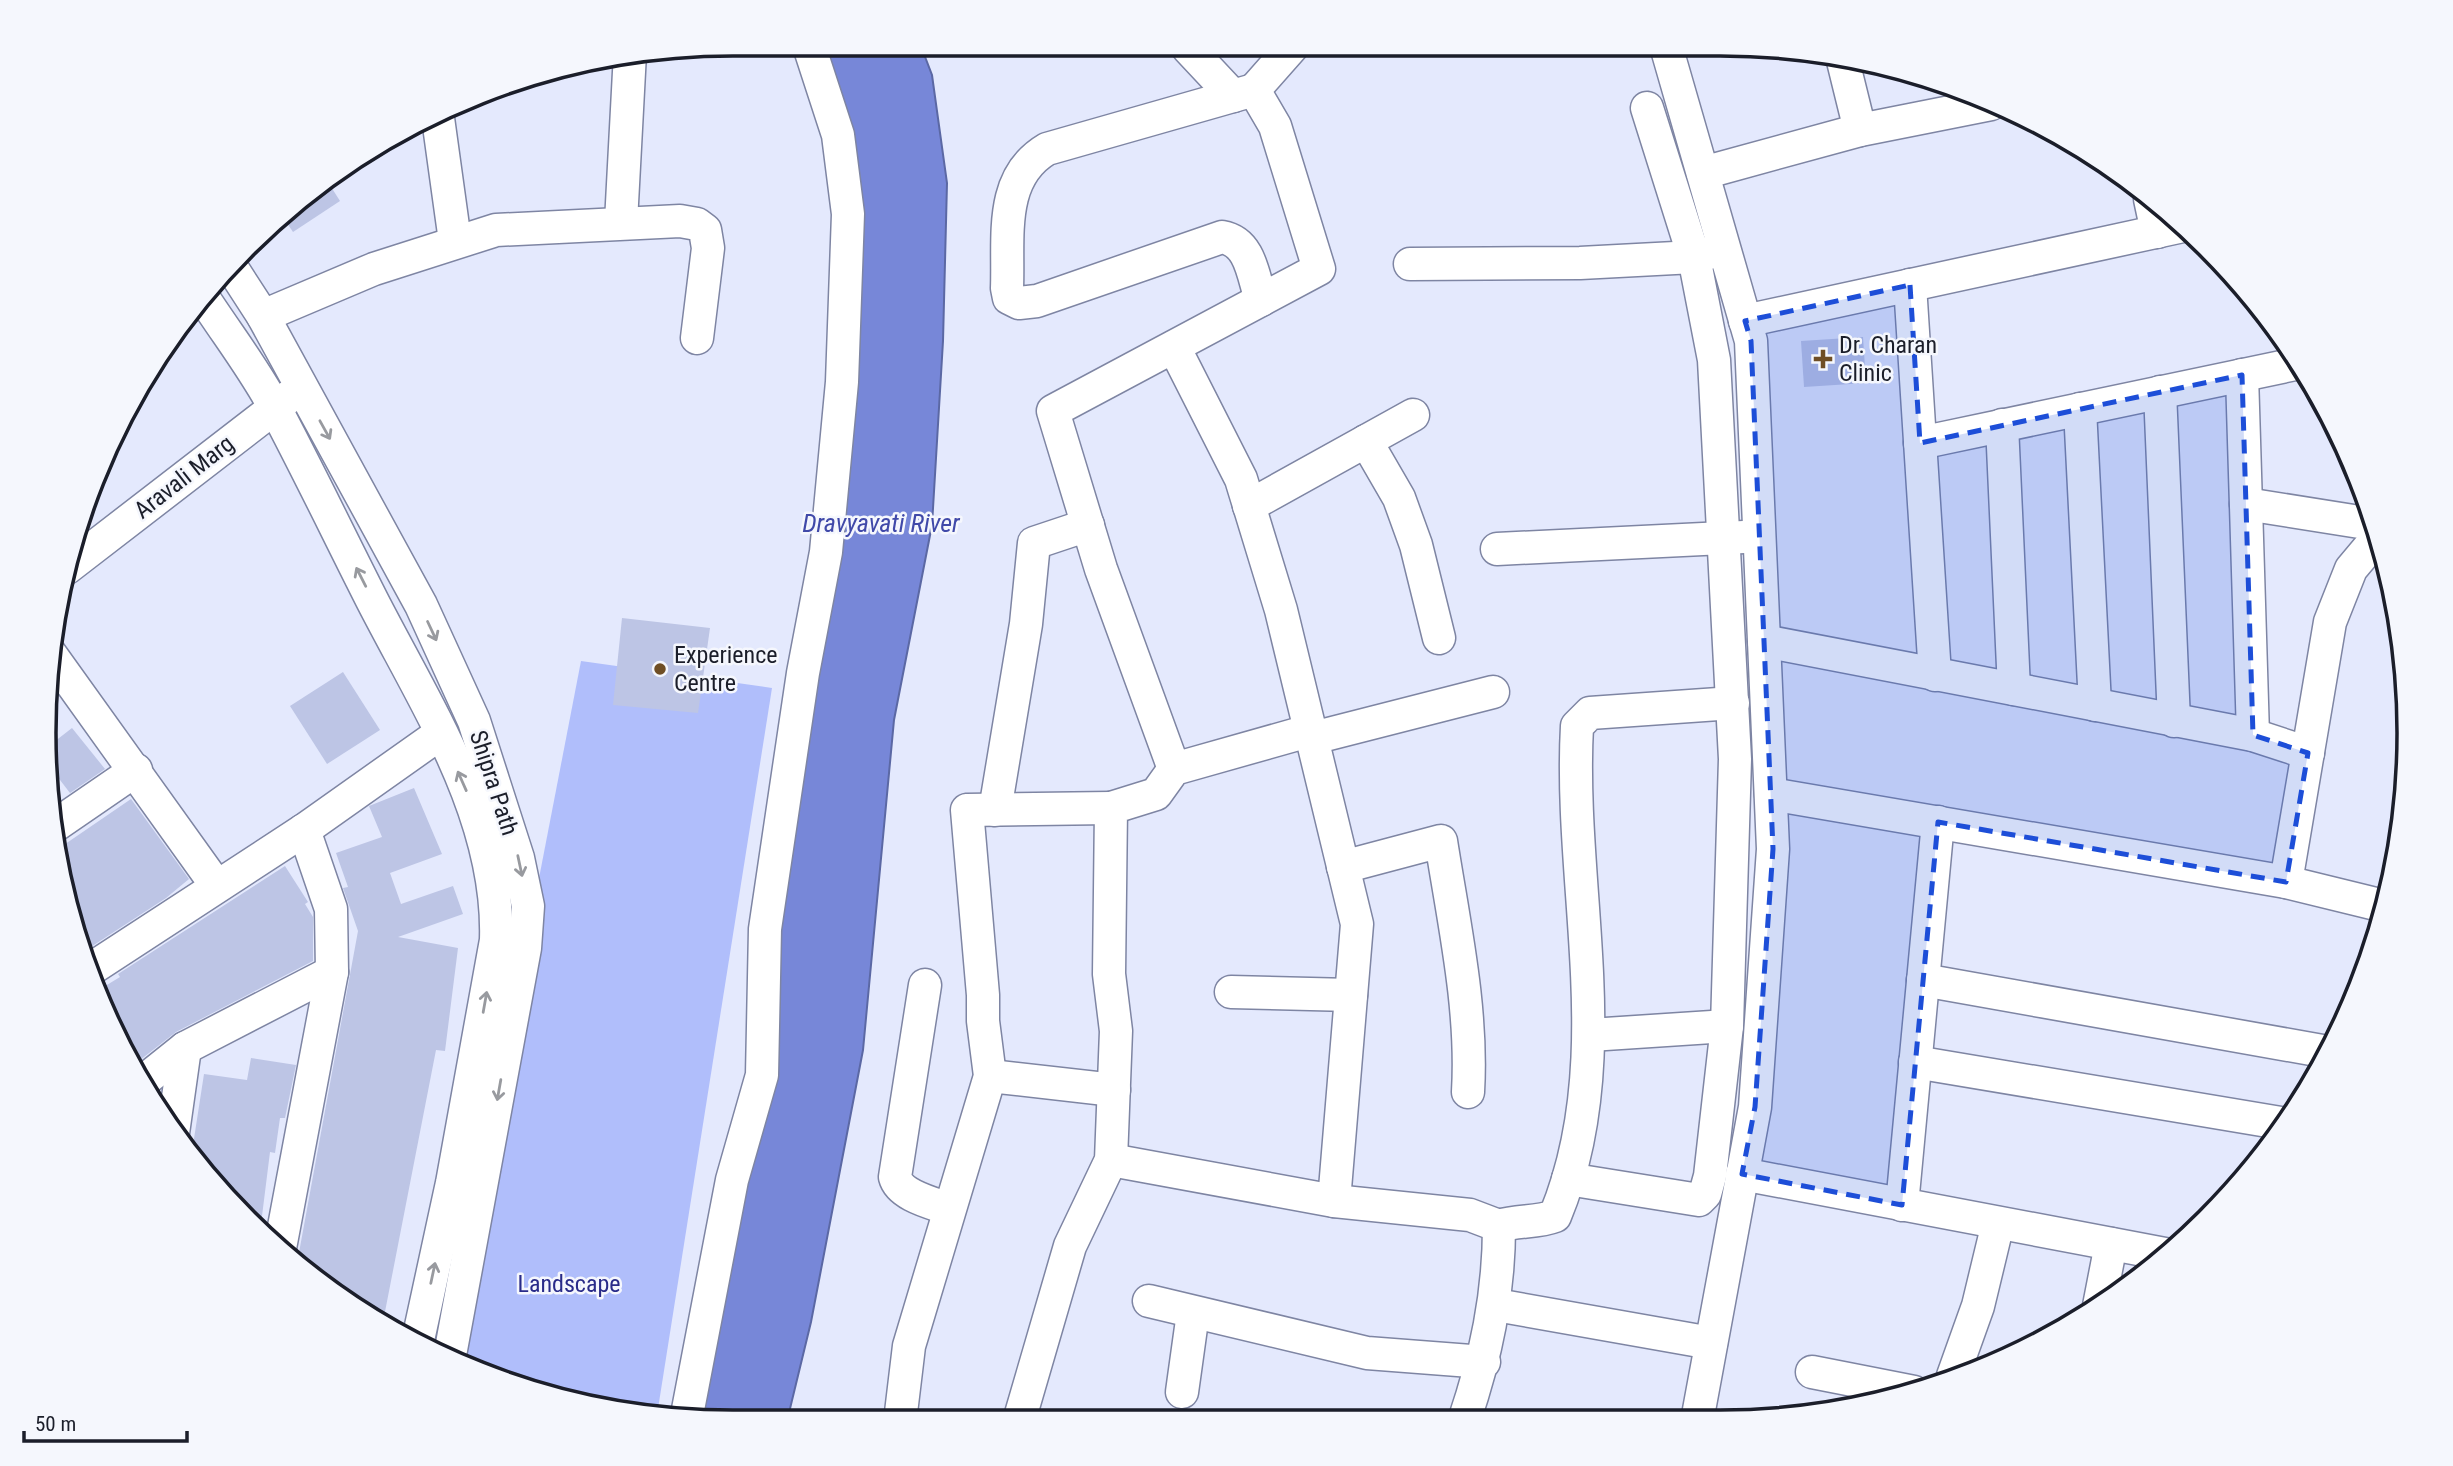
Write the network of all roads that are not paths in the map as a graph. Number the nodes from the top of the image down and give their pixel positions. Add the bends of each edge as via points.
1 (812, 56) edge
2 (1198, 56) edge
3 (1282, 56) edge
4 (1669, 56) edge
5 (629, 64) edge
6 (1845, 68) edge
7 (1243, 93) junction
8 (1975, 107) edge
9 (1647, 108) dead end
10 (439, 124) edge
11 (1860, 130) junction
12 (1703, 173) junction
13 (621, 222) junction
14 (2170, 229) edge
15 (455, 241) junction
16 (1725, 248) junction
17 (1694, 257) junction
18 (1410, 264) dead end
19 (236, 274) edge
20 (1910, 285) junction
21 (1261, 300) junction
22 (209, 306) edge
23 (263, 316) junction
24 (1745, 321) junction
25 (697, 338) dead end
26 (1174, 347) junction
27 (2288, 365) edge
28 (2242, 375) junction
29 (303, 388) junction
30 (2161, 392) junction
31 (274, 406) junction
32 (2080, 409) junction
33 (1413, 415) dead end
34 (2003, 425) junction
35 (1366, 441) junction
36 (1920, 443) junction
37 (2246, 505) junction
38 (1250, 506) junction
39 (2363, 523) edge
40 (1088, 525) junction
41 (1724, 537) junction
42 (1760, 537) junction
43 (2371, 547) edge
44 (1497, 549) dead end
45 (79, 559) edge
46 (1439, 638) dead end
47 (1764, 642) junction
48 (60, 666) edge
49 (1935, 675) junction
50 (2014, 690) junction
51 (1493, 692) dead end
52 (1733, 703) junction
53 (2095, 705) junction
54 (2174, 720) junction
55 (441, 733) junction
56 (1312, 734) junction
57 (2253, 735) junction
58 (2308, 752) junction
59 (1174, 769) junction
60 (136, 770) junction
61 (1771, 794) junction
62 (1111, 808) junction
63 (995, 810) junction
64 (62, 821) edge
65 (1938, 822) junction
66 (304, 830) junction
67 (1343, 867) junction
68 (2286, 881) junction
69 (216, 885) junction
70 (2375, 904) edge
71 (97, 965) edge
72 (332, 972) junction
73 (1923, 980) junction
74 (925, 985) dead end
75 (1231, 992) dead end
76 (1351, 995) junction
77 (1727, 1026) junction
78 (1590, 1035) junction
79 (185, 1048) junction
80 (2317, 1050) edge
81 (1915, 1062) junction
82 (150, 1076) edge
83 (990, 1076) junction
84 (1114, 1090) junction
85 (1468, 1092) dead end
86 (1719, 1096) junction
87 (1755, 1100) junction
88 (175, 1116) edge
89 (2274, 1122) edge
90 (1111, 1160) junction
91 (1742, 1174) junction
92 (1568, 1179) junction
93 (1334, 1201) junction
94 (1902, 1205) junction
95 (949, 1209) junction
96 (1998, 1223) junction
97 (1499, 1226) junction
98 (281, 1237) edge
99 (2111, 1244) junction
100 (2154, 1252) edge
101 (2102, 1292) edge
102 (1149, 1301) dead end
103 (1496, 1305) junction
104 (1193, 1313) junction
105 (420, 1332) edge
106 (1711, 1343) junction
107 (451, 1348) edge
108 (1484, 1362) junction
109 (1956, 1367) edge
110 (1812, 1372) dead end
111 (1892, 1388) edge
112 (1182, 1392) dead end
113 (688, 1409) edge
114 (901, 1410) edge
115 (1022, 1410) edge
116 (1468, 1410) edge
117 (1698, 1410) edge

1 - 113 street via 838,135 848,214 839,421 827,552 803,673 765,929 762,1075 732,1180
2 - 7 street
3 - 7 street
4 - 12 street
5 - 13 street
6 - 11 street
7 - 21 street via 1275,126 1319,269
7 - 21 street via 1046,149 1030,159 1010,194 1007,288 1009,298 1019,303 1037,301 1222,237 1236,239 1244,247
8 - 11 street
9 - 17 street
10 - 15 street
11 - 12 street
12 - 16 street
13 - 15 street via 496,230
13 - 25 street via 680,221 697,223 705,230 708,248
14 - 20 street
15 - 23 street
16 - 17 street
16 - 24 street
17 - 18 street via 1538,265
17 - 41 street via 1714,360
19 - 23 street, Shipra Path
20 - 24 street
20 - 36 street
21 - 26 street
22 - 31 street, Shipra Path
23 - 29 street, Shipra Path
24 - 42 street via 1751,341
26 - 38 street via 1241,479
26 - 40 street via 1053,411
27 - 28 street
28 - 30 street
28 - 37 street
29 - 31 street, Aravali Marg
29 -> 107 street, Shipra Path via 421,605 474,721 518,858 528,906 525,948
30 - 32 street
30 - 54 street
31 - 45 street, Aravali Marg
55 -> 31 street, Shipra Path
32 - 34 street
32 - 53 street
33 - 35 street
34 - 36 street
34 - 50 street
35 - 38 street
35 - 46 street via 1412,534
36 - 49 street
37 - 39 street
37 - 57 street
38 - 56 street
40 - 59 street
40 - 63 street via 1034,543 1026,624
41 - 42 street
41 - 44 street
41 - 52 street
42 - 47 street
43 - 58 street via 2351,569 2330,622
47 - 49 street
47 - 61 street
48 - 60 street
49 - 50 street
50 - 53 street
51 - 56 street
52 - 77 street
52 - 78 street via 1590,713 1577,726 1574,776
53 - 54 street
54 - 57 street
55 - 66 street
105 -> 55 street, Shipra Path via 452,1183 496,940 498,906 491,865 469,796
56 - 59 street
56 - 67 street
57 - 58 street
58 - 68 street
59 - 62 street via 1156,794
60 - 64 street
60 - 69 street
61 - 65 street
61 - 87 street via 1773,849
62 - 63 street
62 - 84 street via 1109,974 1116,1031
63 - 83 street via 967,810
65 - 68 street
65 - 73 street
66 - 69 street
66 - 72 street via 331,909
67 - 76 street via 1357,924
67 - 85 street via 1441,841 1463,984
68 - 70 street
69 - 71 street
72 - 79 street
72 - 98 street
73 - 80 street
73 - 81 street
74 - 95 street via 895,1177 908,1193
75 - 76 street
76 - 93 street
77 - 78 street
77 - 86 street
78 - 92 street via 1578,1142
79 - 82 street
79 - 88 street
81 - 89 street
81 - 94 street
83 - 84 street
83 - 95 street
84 - 90 street
86 - 87 street
86 - 92 street via 1710,1176 1699,1200
87 - 91 street
90 - 93 street
90 - 115 street via 1070,1246
91 - 94 street
91 - 106 street
92 - 97 street via 1555,1216
93 - 97 street via 1470,1215
94 - 96 street
95 - 114 street via 909,1346
96 - 99 street
96 - 109 street via 1978,1306
97 - 103 street
99 - 100 street
99 - 101 street
102 - 104 street
103 - 106 street
103 - 108 street
104 - 108 street via 1367,1353
104 - 112 street
106 - 117 street
108 - 116 street
110 - 111 street

